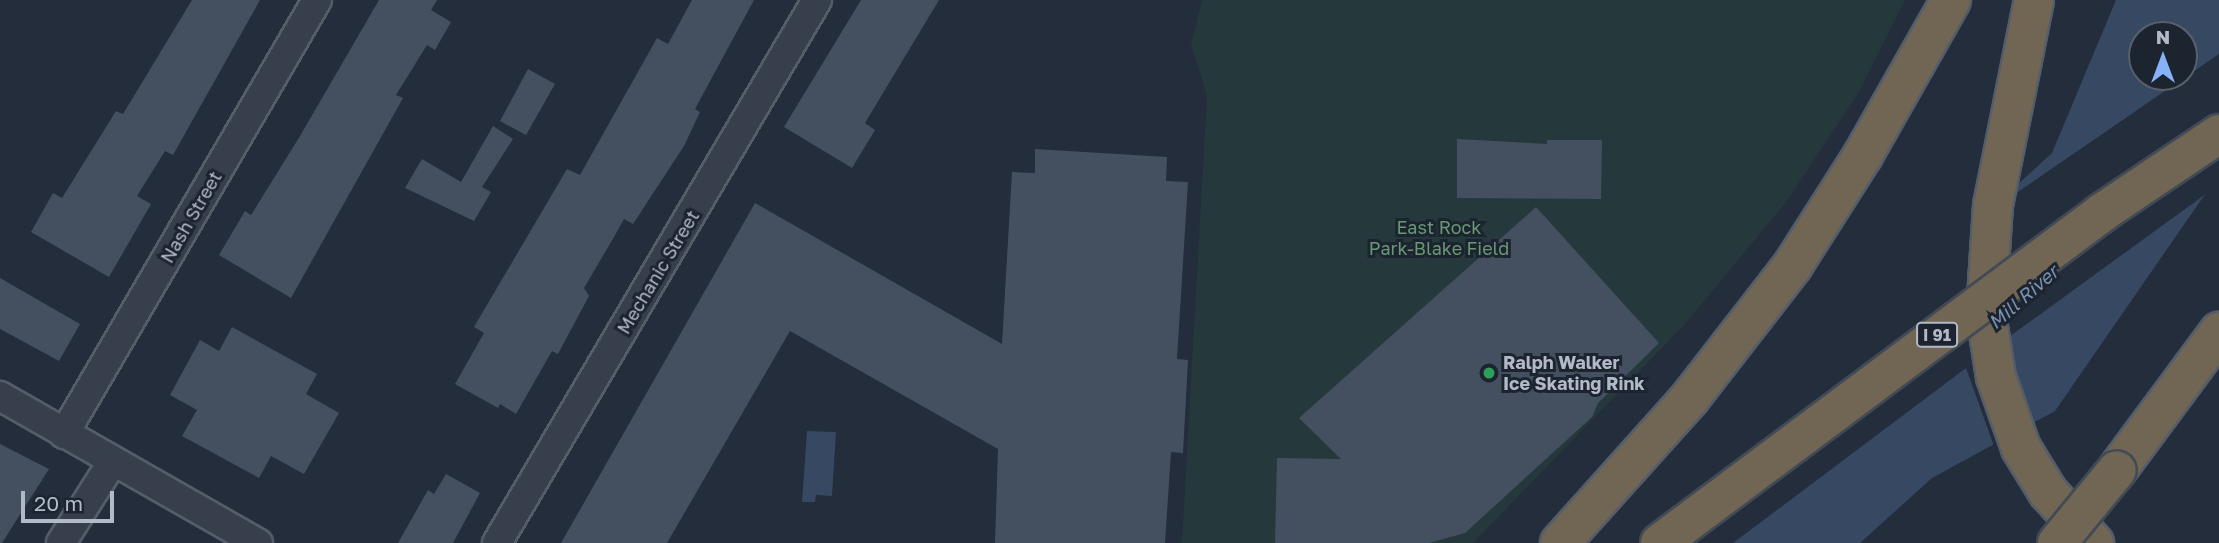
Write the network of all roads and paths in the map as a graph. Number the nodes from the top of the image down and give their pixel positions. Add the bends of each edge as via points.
1 (317, 0) edge
2 (817, 0) edge
3 (1951, 0) edge
4 (2034, 0) edge
5 (2219, 134) edge
6 (2219, 332) edge
7 (0, 397) edge
8 (64, 433) junction
9 (113, 461) junction
10 (61, 543) edge
11 (258, 543) edge
12 (497, 543) edge
13 (1560, 543) edge
14 (1660, 543) edge
15 (2057, 543) edge
16 (2094, 543) edge

1 - 8 street, Nash Street
2 - 12 street, Mechanic Street
3 - 13 highway via 1832,206 1786,275 1707,377
4 - 16 highway via 1987,242 1986,314 2002,398 2031,466 2064,512
5 - 14 highway, I 91, bridge via 2103,212
6 - 15 highway, bridge
7 - 8 street
8 - 9 street
9 - 10 street
9 - 11 street

